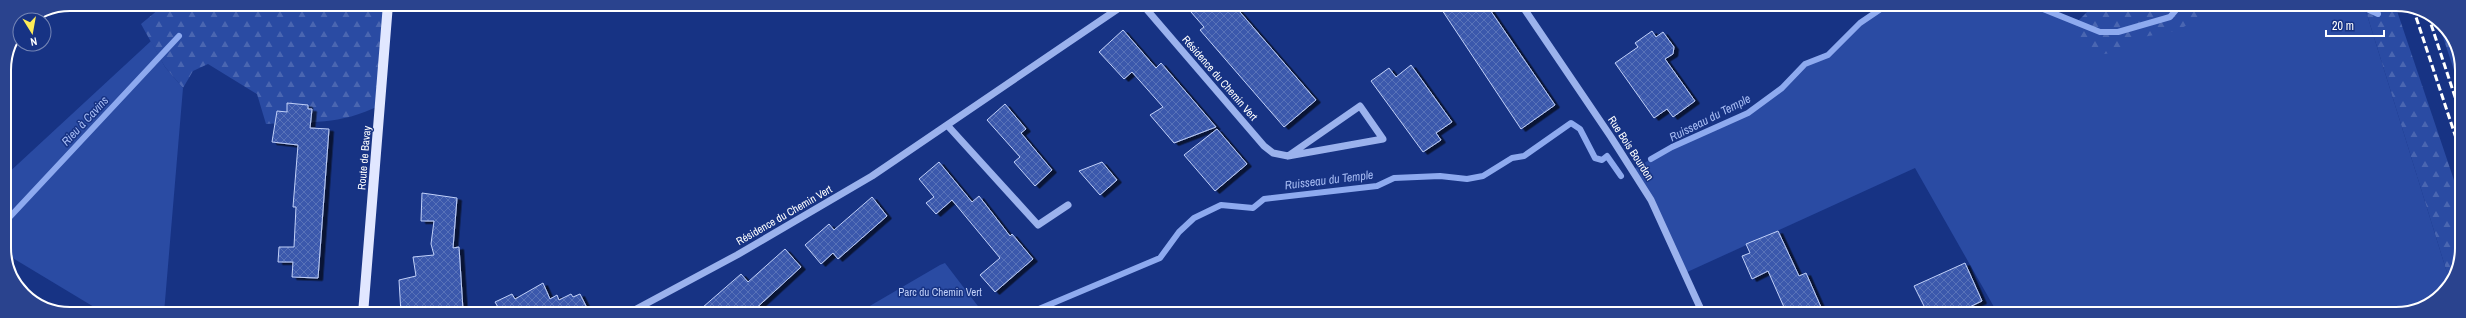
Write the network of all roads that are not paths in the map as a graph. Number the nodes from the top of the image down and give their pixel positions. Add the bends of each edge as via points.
1 (387, 11) edge
2 (1115, 11) edge
3 (1148, 11) edge
4 (1526, 11) edge
5 (948, 126) junction
6 (1288, 156) junction
7 (1068, 205) dead end
8 (364, 307) edge
9 (640, 307) edge
10 (1701, 307) edge

1 - 8 main road, Route de Bavay
2 - 5 street, Résidence du Chemin Vert
3 - 6 street, Résidence du Chemin Vert via 1264,146 1273,153
4 - 10 street, Rue Bois Bourdon via 1651,200
5 - 7 street via 1038,225
5 - 9 street, Résidence du Chemin Vert via 852,188 737,255
6 - 6 street, Résidence du Chemin Vert via 1360,106 1383,139 1295,155

